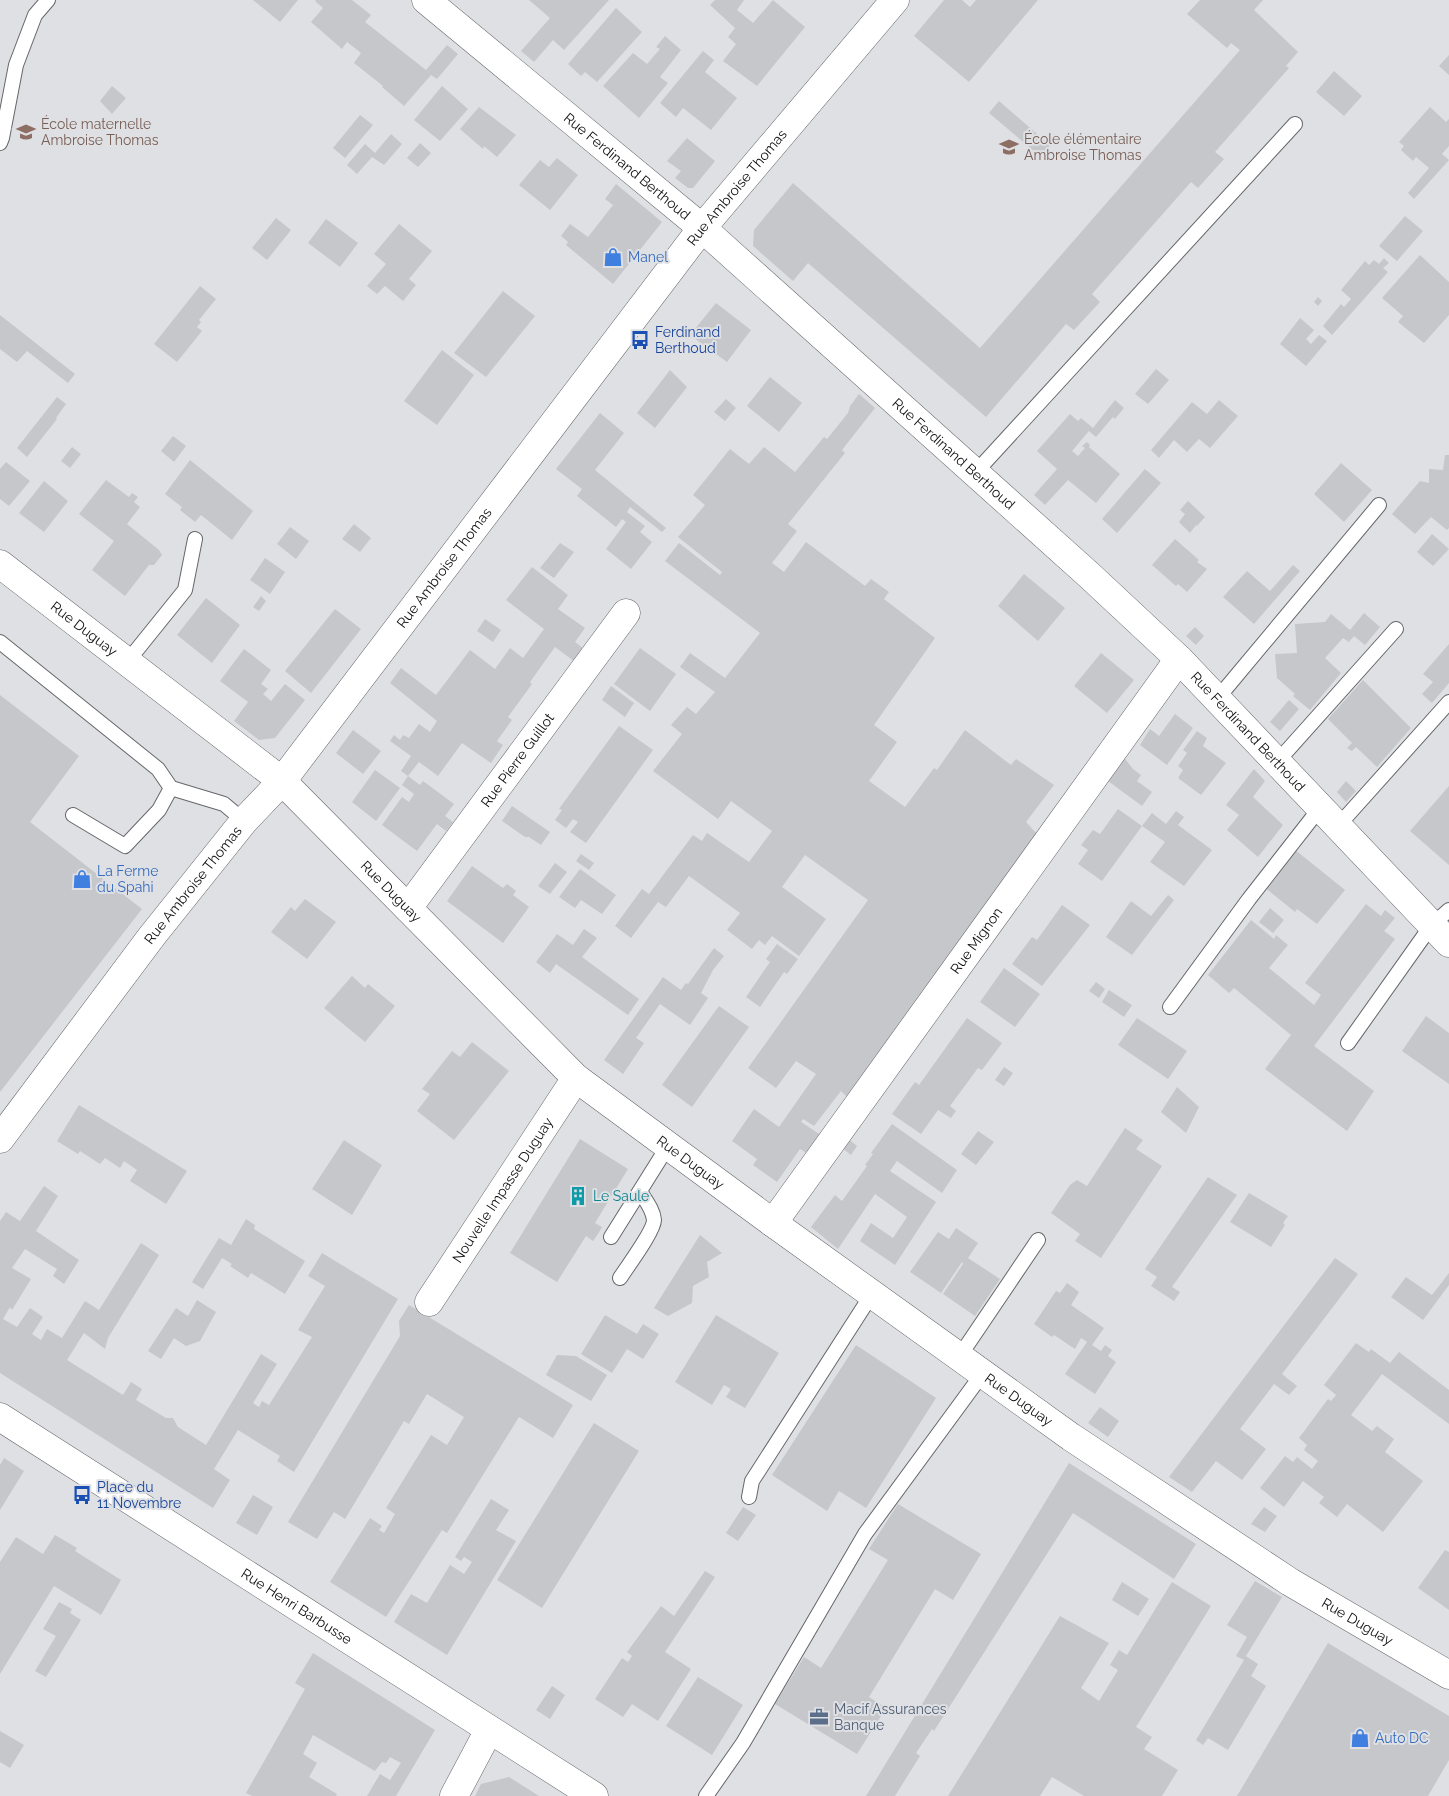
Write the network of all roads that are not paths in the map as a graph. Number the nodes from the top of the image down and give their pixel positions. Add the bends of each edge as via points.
1 (48, 0) edge
2 (426, 0) edge
3 (895, 0) edge
4 (1295, 124) dead end
5 (0, 142) edge
6 (702, 228) junction
7 (975, 473) junction
8 (1379, 505) dead end
9 (195, 539) dead end
10 (0, 564) edge
11 (626, 614) dead end
12 (1396, 629) dead end
13 (0, 642) edge
14 (1179, 658) junction
15 (127, 662) junction
16 (1217, 699) junction
17 (1449, 702) edge
18 (1276, 762) junction
19 (282, 781) junction
20 (171, 788) junction
21 (74, 815) dead end
22 (1329, 817) junction
23 (244, 821) junction
24 (408, 908) junction
25 (1443, 927) edge
26 (1170, 1007) dead end
27 (1348, 1042) dead end
28 (576, 1078) junction
29 (0, 1140) edge
30 (668, 1146) junction
31 (640, 1191) junction
32 (773, 1223) junction
33 (611, 1236) dead end
34 (1038, 1240) dead end
35 (620, 1278) dead end
36 (872, 1294) junction
37 (430, 1302) dead end
38 (959, 1357) junction
39 (983, 1373) junction
40 (0, 1417) edge
41 (749, 1497) dead end
42 (1449, 1675) edge
43 (489, 1730) junction
44 (454, 1796) edge
45 (594, 1796) edge
46 (706, 1796) edge

1 - 5 lane via 36,15 16,64
2 - 6 street, Rue Ferdinand Berthoud
3 - 6 street, Rue Ambroise Thomas
4 - 7 lane
6 - 7 street, Rue Ferdinand Berthoud
6 - 19 street, Rue Ambroise Thomas
7 - 14 street, Rue Ferdinand Berthoud
8 - 16 lane
9 - 15 lane via 185,590
10 - 15 street, Rue Duguay
11 - 24 street, Rue Pierre Guillot
12 - 18 lane
13 - 20 lane via 158,769
14 - 16 street, Rue Ferdinand Berthoud
14 - 32 street, Rue Mignon
15 - 19 street, Rue Duguay
16 - 18 street, Rue Ferdinand Berthoud
17 - 22 lane
18 - 22 street, Rue Ferdinand Berthoud
19 - 23 street, Rue Ambroise Thomas
19 - 24 street, Rue Duguay
20 - 21 lane via 159,810 125,846
20 - 23 lane via 224,804
22 - 25 street, Rue Ferdinand Berthoud
22 - 26 lane via 1249,899
23 - 29 street, Rue Ambroise Thomas via 152,936
24 - 28 street, Rue Duguay
25 - 27 lane
28 - 30 street, Rue Duguay
28 - 37 street, Nouvelle Impasse Duguay
30 - 31 lane
30 - 32 street, Rue Duguay
31 - 33 lane
31 - 35 lane via 654,1222
32 - 36 street, Rue Duguay
34 - 38 lane
36 - 38 street, Rue Duguay
36 - 41 lane via 752,1481
38 - 39 street, Rue Duguay
39 - 42 street, Rue Duguay via 1072,1437 1290,1582
39 - 46 lane via 865,1534 743,1743
40 - 43 street, Rue Henri Barbusse
43 - 44 street
43 - 45 street, Rue Henri Barbusse

